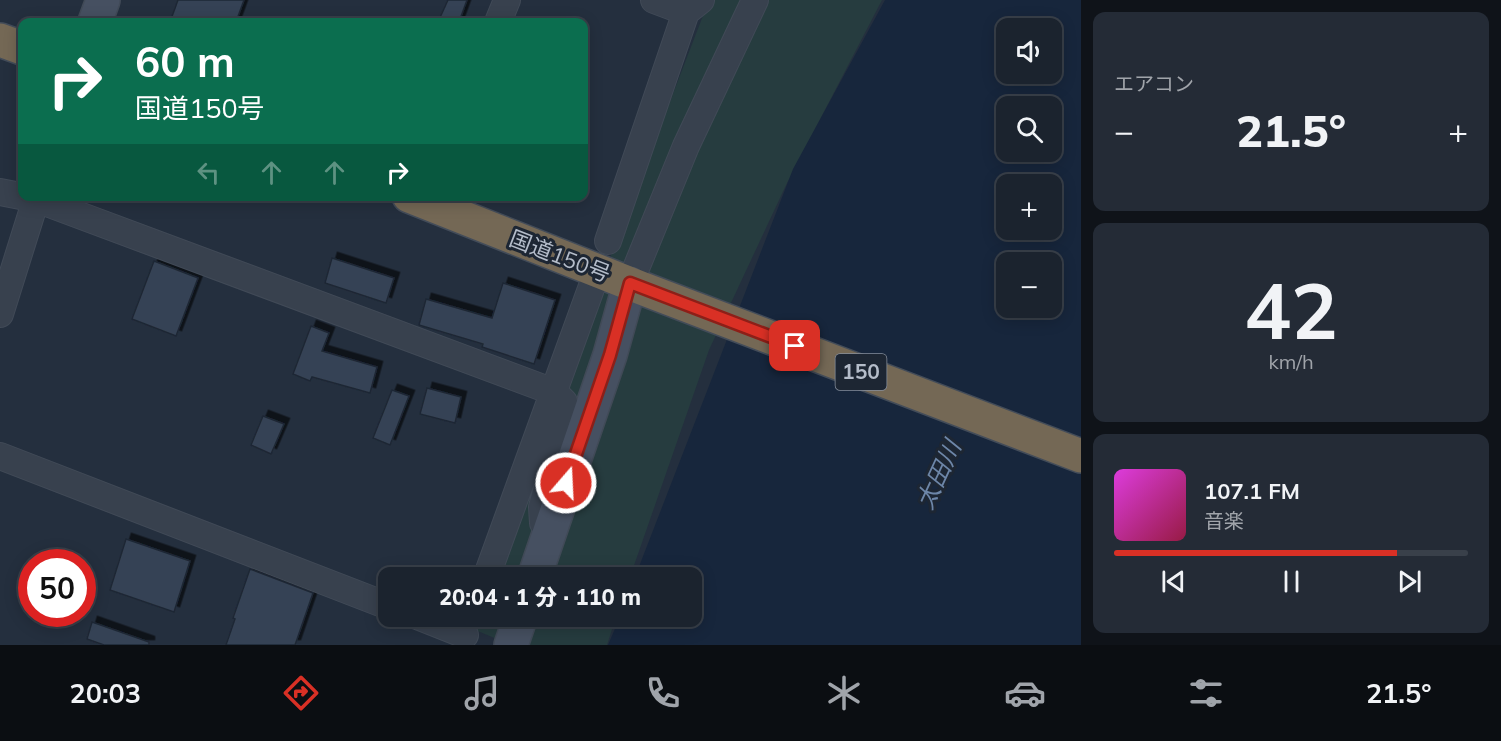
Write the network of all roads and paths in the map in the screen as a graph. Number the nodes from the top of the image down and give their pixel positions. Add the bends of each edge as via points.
1 (103, 0) edge
2 (507, 0) edge
3 (654, 0) edge
4 (755, 0) edge
5 (693, 6) edge
6 (96, 18) edge
7 (500, 18) edge
8 (0, 40) edge
9 (18, 47) edge
10 (0, 192) edge
11 (18, 195) edge
12 (35, 201) edge
13 (44, 201) edge
14 (422, 201) edge
15 (608, 241) dead end
16 (635, 285) junction
17 (592, 286) dead end
18 (0, 314) edge
19 (554, 392) junction
20 (0, 456) edge
21 (1081, 456) edge
22 (539, 562) edge
23 (490, 567) edge
24 (378, 602) edge
25 (451, 627) edge
26 (517, 627) edge
27 (466, 632) edge
28 (511, 645) edge

1 - 6 main road
2 - 7 street
3 - 5 street
4 - 16 street via 686,146
5 - 15 street
8 - 9 highway
10 - 11 street
12 - 18 street
13 - 19 street
14 - 16 highway, 国道150号 / 150
16 - 21 highway, 国道150号 / 150
16 - 22 main road
17 - 19 street
19 - 22 street via 564,402 562,432 542,507
19 - 23 street
20 - 24 street
25 - 27 street
26 - 28 main road

